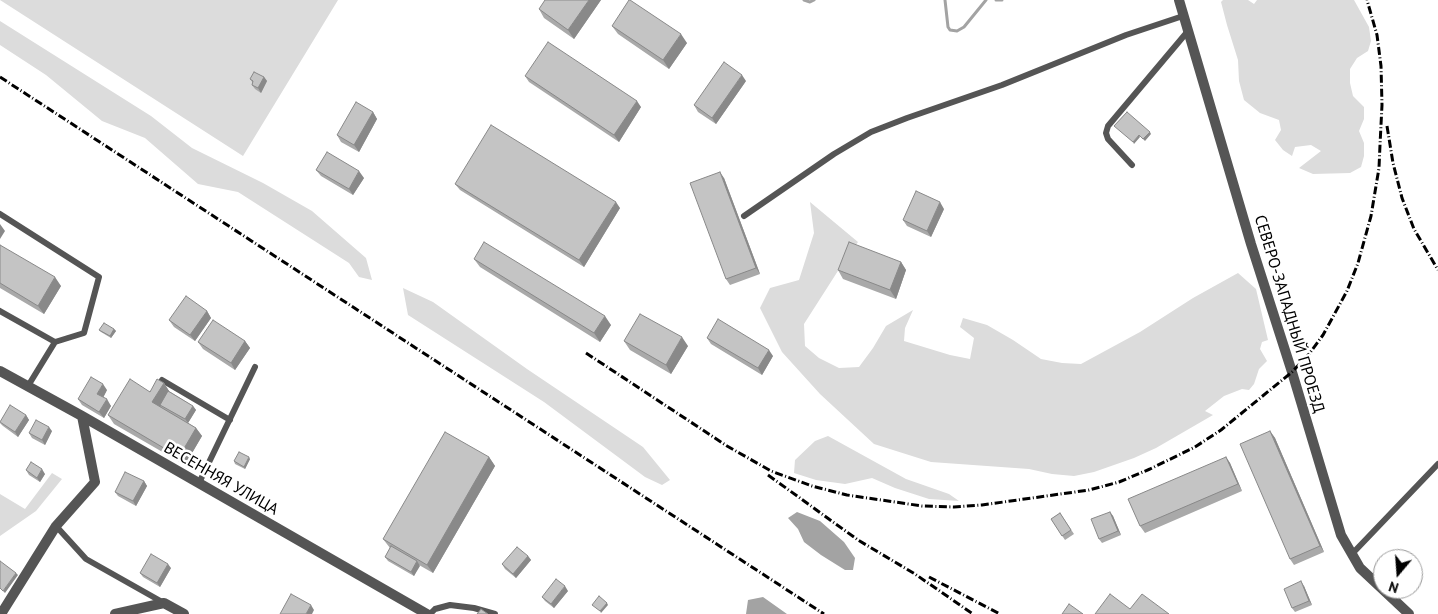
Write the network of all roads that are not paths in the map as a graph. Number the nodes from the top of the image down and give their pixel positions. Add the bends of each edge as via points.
1 (1179, 0) edge
2 (1183, 16) junction
3 (1188, 31) junction
4 (1132, 165) dead end
5 (0, 214) edge
6 (744, 216) dead end
7 (0, 311) edge
8 (55, 342) junction
9 (255, 368) dead end
10 (0, 371) edge
11 (162, 380) edge
12 (28, 386) junction
13 (82, 416) junction
14 (230, 420) junction
15 (1438, 464) edge
16 (199, 483) junction
17 (56, 526) junction
18 (1351, 555) junction
19 (164, 603) junction
20 (0, 614) edge
21 (115, 614) edge
22 (184, 614) edge
23 (428, 614) edge
24 (495, 614) edge
25 (1409, 614) edge

1 - 2 street, СЕВЕРО-ЗАПАДНЫЙ ПРОЕЗД
2 - 3 street, СЕВЕРО-ЗАПАДНЫЙ ПРОЕЗД
2 - 6 lane via 871,132
3 - 4 lane via 1106,129 1108,139
3 - 18 street, СЕВЕРО-ЗАПАДНЫЙ ПРОЕЗД via 1336,521
5 - 8 lane via 99,277 84,333
7 - 8 lane
8 - 12 lane
9 - 14 lane
10 - 12 street, ВЕСЕННЯЯ УЛИЦА
11 - 14 lane
12 - 13 street, ВЕСЕННЯЯ УЛИЦА
13 - 16 street, ВЕСЕННЯЯ УЛИЦА
13 - 17 street via 95,482
14 - 16 lane
15 - 18 lane
16 - 23 street, ВЕСЕННЯЯ УЛИЦА
17 - 19 lane via 86,559
17 - 20 street
18 - 25 street, СЕВЕРО-ЗАПАДНЫЙ ПРОЕЗД via 1369,578
19 - 21 street
19 - 22 street
23 - 24 lane via 450,605

